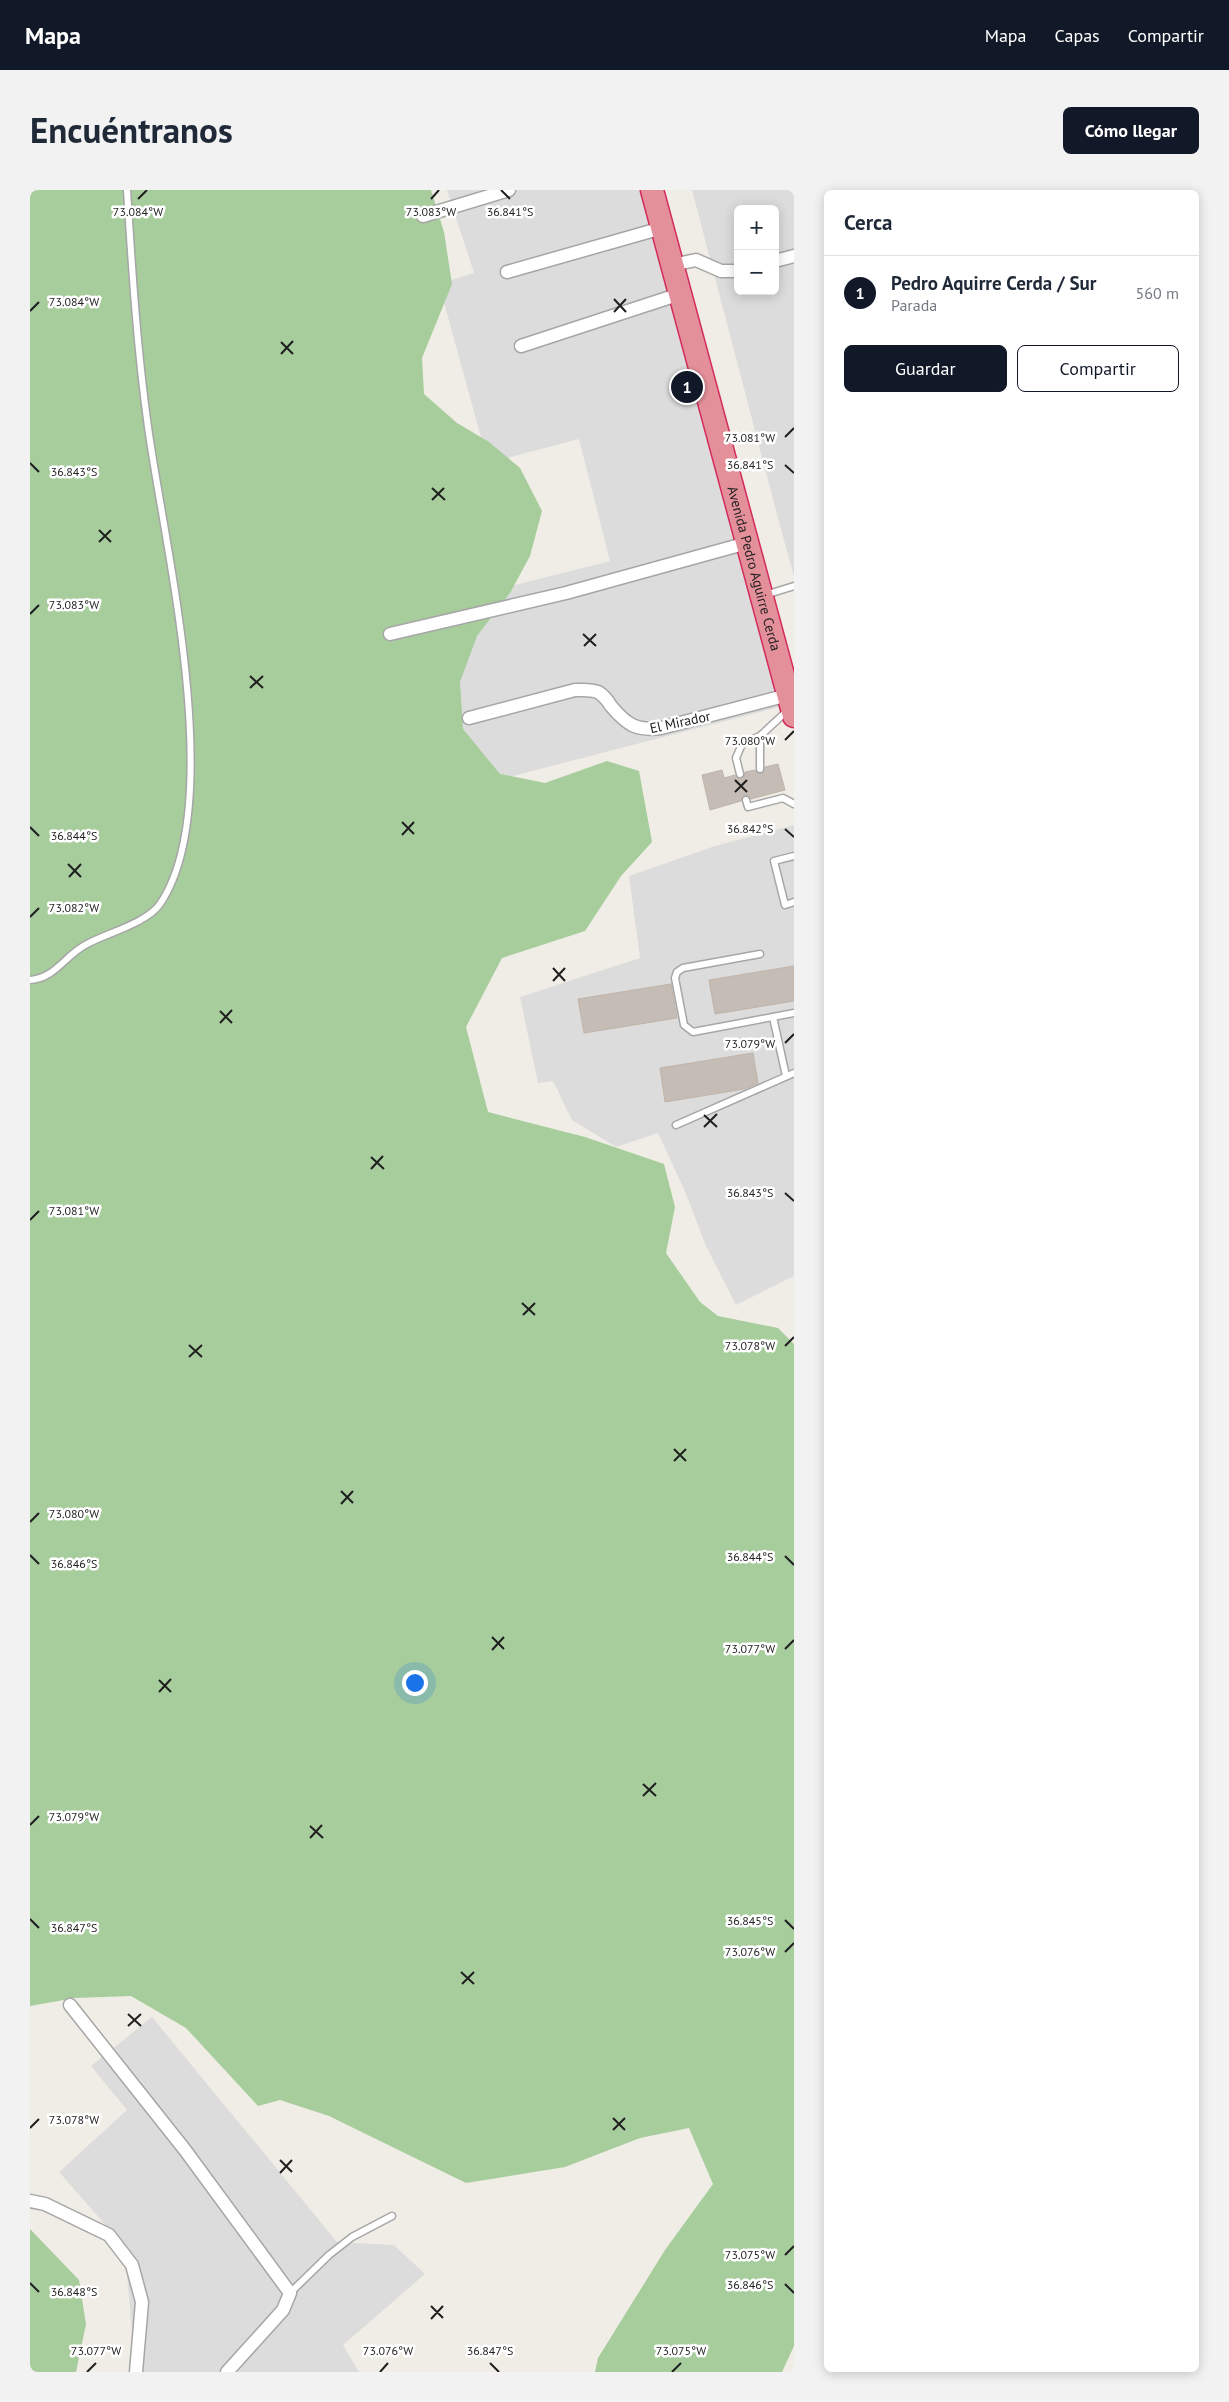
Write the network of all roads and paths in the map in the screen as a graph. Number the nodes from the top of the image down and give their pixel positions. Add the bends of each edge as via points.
1 (127, 190) edge
2 (509, 190) edge
3 (652, 190) edge
4 (424, 216) dead end
5 (662, 228) junction
6 (794, 256) edge
7 (779, 260) edge
8 (672, 265) junction
9 (734, 271) edge
10 (507, 272) dead end
11 (680, 294) junction
12 (521, 346) dead end
13 (747, 543) junction
14 (794, 586) edge
15 (762, 596) junction
16 (390, 634) dead end
17 (792, 706) edge
18 (469, 718) dead end
19 (760, 736) junction
20 (760, 769) dead end
21 (740, 774) dead end
22 (746, 800) dead end
23 (794, 804) edge
24 (794, 856) edge
25 (794, 902) edge
26 (760, 954) dead end
27 (30, 980) edge
28 (794, 1014) edge
29 (773, 1017) junction
30 (794, 1073) edge
31 (786, 1076) junction
32 (676, 1125) dead end
33 (70, 2005) dead end
34 (30, 2201) edge
35 (392, 2216) dead end
36 (290, 2293) junction
37 (136, 2372) edge
38 (227, 2372) edge

1 - 27 lane via 148,425 183,654 190,728 185,842 175,873 159,905 137,920 69,954 62,966 42,979
2 - 4 street
3 - 5 highway, Avenida Pedro Aguirre Cerda
5 - 8 highway, Avenida Pedro Aguirre Cerda
5 - 10 street
6 - 7 street
8 - 9 street via 696,260 721,271
8 - 11 highway, Avenida Pedro Aguirre Cerda
11 - 12 street
11 - 13 highway, Avenida Pedro Aguirre Cerda
13 - 15 highway, Avenida Pedro Aguirre Cerda
13 - 16 street via 566,593
14 - 15 lane
15 - 17 highway, Avenida Pedro Aguirre Cerda
17 - 18 street, El Mirador via 646,730 623,720 598,692 575,690
17 - 19 lane
19 - 20 lane
19 - 21 lane via 742,744 737,752
22 - 23 lane via 748,807 769,798 783,798
24 - 25 lane via 774,861 785,904
26 - 29 lane via 683,968 677,972 675,978 682,1016 684,1025 693,1032
28 - 29 lane
29 - 31 lane
30 - 31 lane
31 - 32 lane
33 - 36 street via 185,2150
34 - 37 street via 45,2204 109,2235 132,2265 142,2302
35 - 36 lane via 352,2237
36 - 38 street via 283,2310

